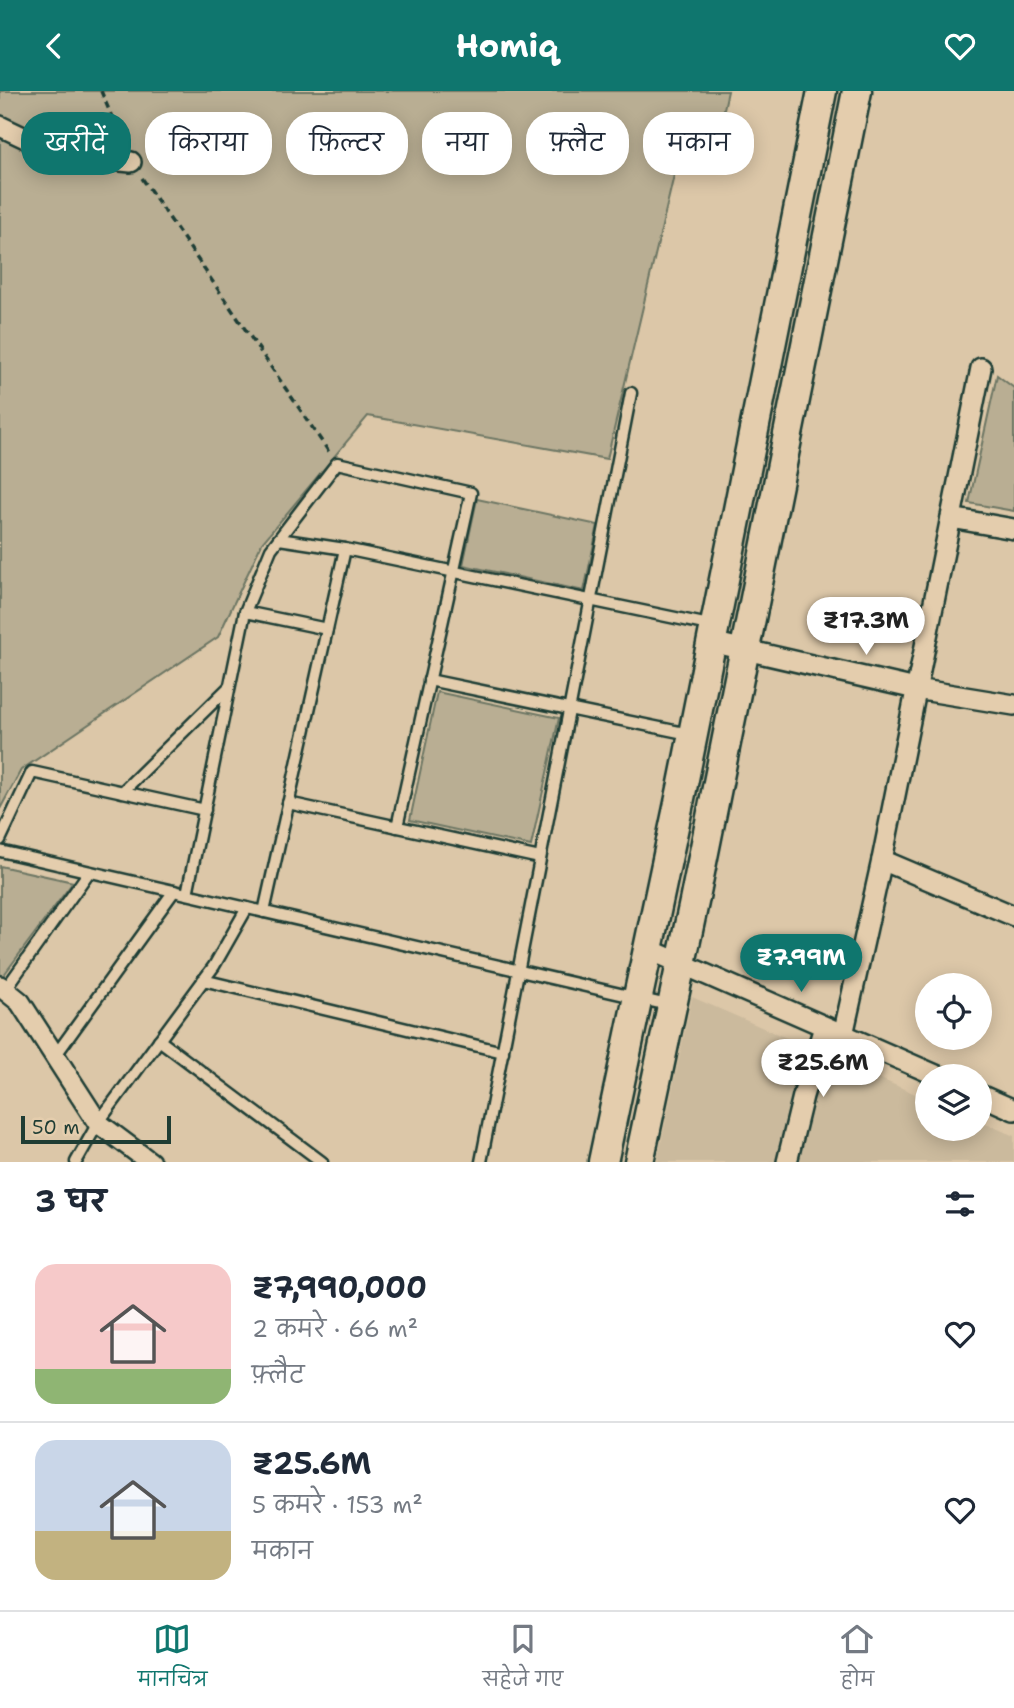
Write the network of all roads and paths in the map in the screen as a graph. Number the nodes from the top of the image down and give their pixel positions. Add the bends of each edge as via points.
1 (101, 91) edge
2 (822, 91) edge
3 (857, 91) edge
4 (110, 112) edge
5 (0, 126) edge
6 (21, 136) edge
7 (131, 162) edge
8 (981, 368) dead end
9 (631, 393) dead end
10 (337, 463) junction
11 (951, 518) junction
12 (1014, 529) edge
13 (279, 539) junction
14 (345, 549) junction
15 (453, 572) junction
16 (590, 600) junction
17 (245, 613) junction
18 (327, 629) junction
19 (713, 634) junction
20 (745, 650) junction
21 (429, 680) junction
22 (230, 685) junction
23 (916, 689) junction
24 (1014, 705) edge
25 (569, 709) junction
26 (692, 734) junction
27 (122, 792) junction
28 (288, 803) junction
29 (205, 810) junction
30 (397, 827) junction
31 (0, 840) edge
32 (0, 851) edge
33 (540, 858) junction
34 (882, 860) junction
35 (89, 872) junction
36 (174, 891) junction
37 (187, 894) junction
38 (247, 908) junction
39 (264, 912) junction
40 (1014, 916) edge
41 (648, 949) junction
42 (681, 964) junction
43 (519, 971) junction
44 (203, 980) junction
45 (2, 988) edge
46 (637, 998) junction
47 (672, 1006) junction
48 (824, 1027) junction
49 (844, 1035) junction
50 (159, 1040) junction
51 (503, 1052) junction
52 (55, 1056) junction
53 (915, 1066) edge
54 (992, 1100) edge
55 (1014, 1109) edge
56 (98, 1123) junction
57 (76, 1162) edge
58 (150, 1162) edge
59 (322, 1162) edge
60 (481, 1162) edge
61 (603, 1162) edge
62 (639, 1162) edge
63 (787, 1162) edge

1 - 4 path
2 - 19 street
3 - 20 street
5 - 6 street
7 - 10 path
8 - 11 street
9 - 16 lane
10 - 13 lane
10 - 15 lane via 471,493
11 - 12 street
11 - 23 street
13 - 14 lane
13 - 17 lane
14 - 15 lane
14 - 18 lane
15 - 16 lane
15 - 21 lane
16 - 19 lane
16 - 25 lane
17 - 18 lane
17 - 22 lane
18 - 28 lane
19 - 20 street
19 - 26 street
20 - 23 street
20 - 42 street
21 - 25 lane
21 - 30 lane
22 - 27 lane
22 - 29 lane
23 - 24 street
23 - 34 street
25 - 26 lane
25 - 33 lane
26 - 41 street
27 - 29 lane
27 - 31 lane via 32,772
28 - 30 lane
28 - 39 lane
29 - 37 lane
30 - 33 lane
32 - 35 lane
33 - 43 lane
34 - 40 street
34 - 49 street
35 - 36 lane
35 - 45 lane
36 - 37 lane
36 - 52 lane
37 - 38 lane
38 - 39 lane
38 - 44 lane
39 - 43 lane
41 - 42 street
41 - 46 street
42 - 47 street
42 - 48 street
43 - 46 lane
43 - 51 lane
44 - 50 lane
44 - 51 lane
45 - 52 street via 20,1002
46 - 47 lane
46 - 61 street
47 - 62 street
48 - 49 street
48 - 63 street
49 - 53 street
50 - 56 lane
50 - 59 lane
51 - 60 lane
52 - 56 street
54 - 55 street
56 - 57 lane
56 - 58 street

